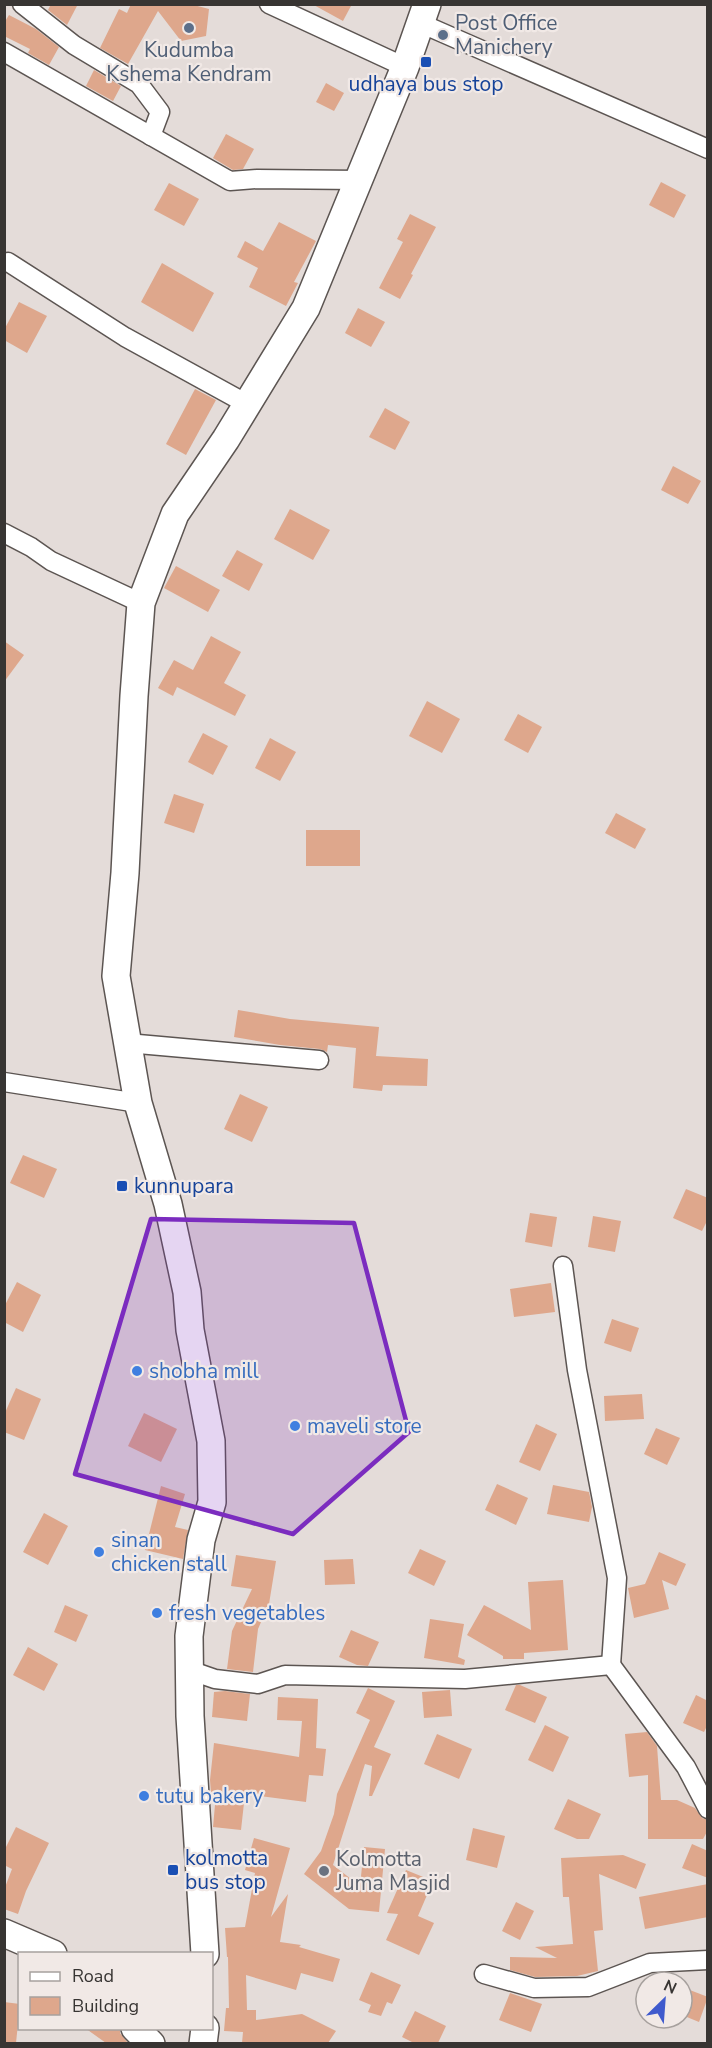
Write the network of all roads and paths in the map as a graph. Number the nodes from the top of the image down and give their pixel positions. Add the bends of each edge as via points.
1 (22, 4) edge
2 (269, 4) edge
3 (424, 14) edge
4 (4, 51) edge
5 (405, 67) junction
6 (152, 136) junction
7 (708, 149) edge
8 (358, 180) junction
9 (8, 262) dead end
10 (248, 404) junction
11 (4, 533) edge
12 (141, 603) junction
13 (128, 1042) junction
14 (319, 1060) dead end
15 (4, 1082) edge
16 (138, 1103) junction
17 (563, 1266) dead end
18 (611, 1665) junction
19 (189, 1670) junction
20 (708, 1809) edge
21 (4, 1933) edge
22 (51, 1952) edge
23 (204, 1952) edge
24 (708, 1960) edge
25 (484, 1974) dead end
26 (137, 2030) edge
27 (151, 2043) edge

1 - 6 street via 74,45 139,84 160,112
2 - 5 street
3 - 5 main road
3 - 7 street
4 - 6 street
5 - 8 main road
6 - 8 street via 230,181
8 - 10 main road via 306,308
9 - 10 street via 125,337
10 - 12 main road via 175,514
11 - 12 street via 51,561
12 - 13 main road via 116,976
13 - 14 street
13 - 16 main road
15 - 16 street
16 - 19 main road via 168,1204 212,1441 212,1502 200,1551 189,1636
17 - 18 street via 577,1370 617,1578
18 - 19 street via 465,1679 285,1675 258,1684 215,1679
18 - 20 street via 686,1767
19 - 23 main road
21 - 22 main road
24 - 25 street via 650,1964 588,1987 534,1988
26 - 27 main road

